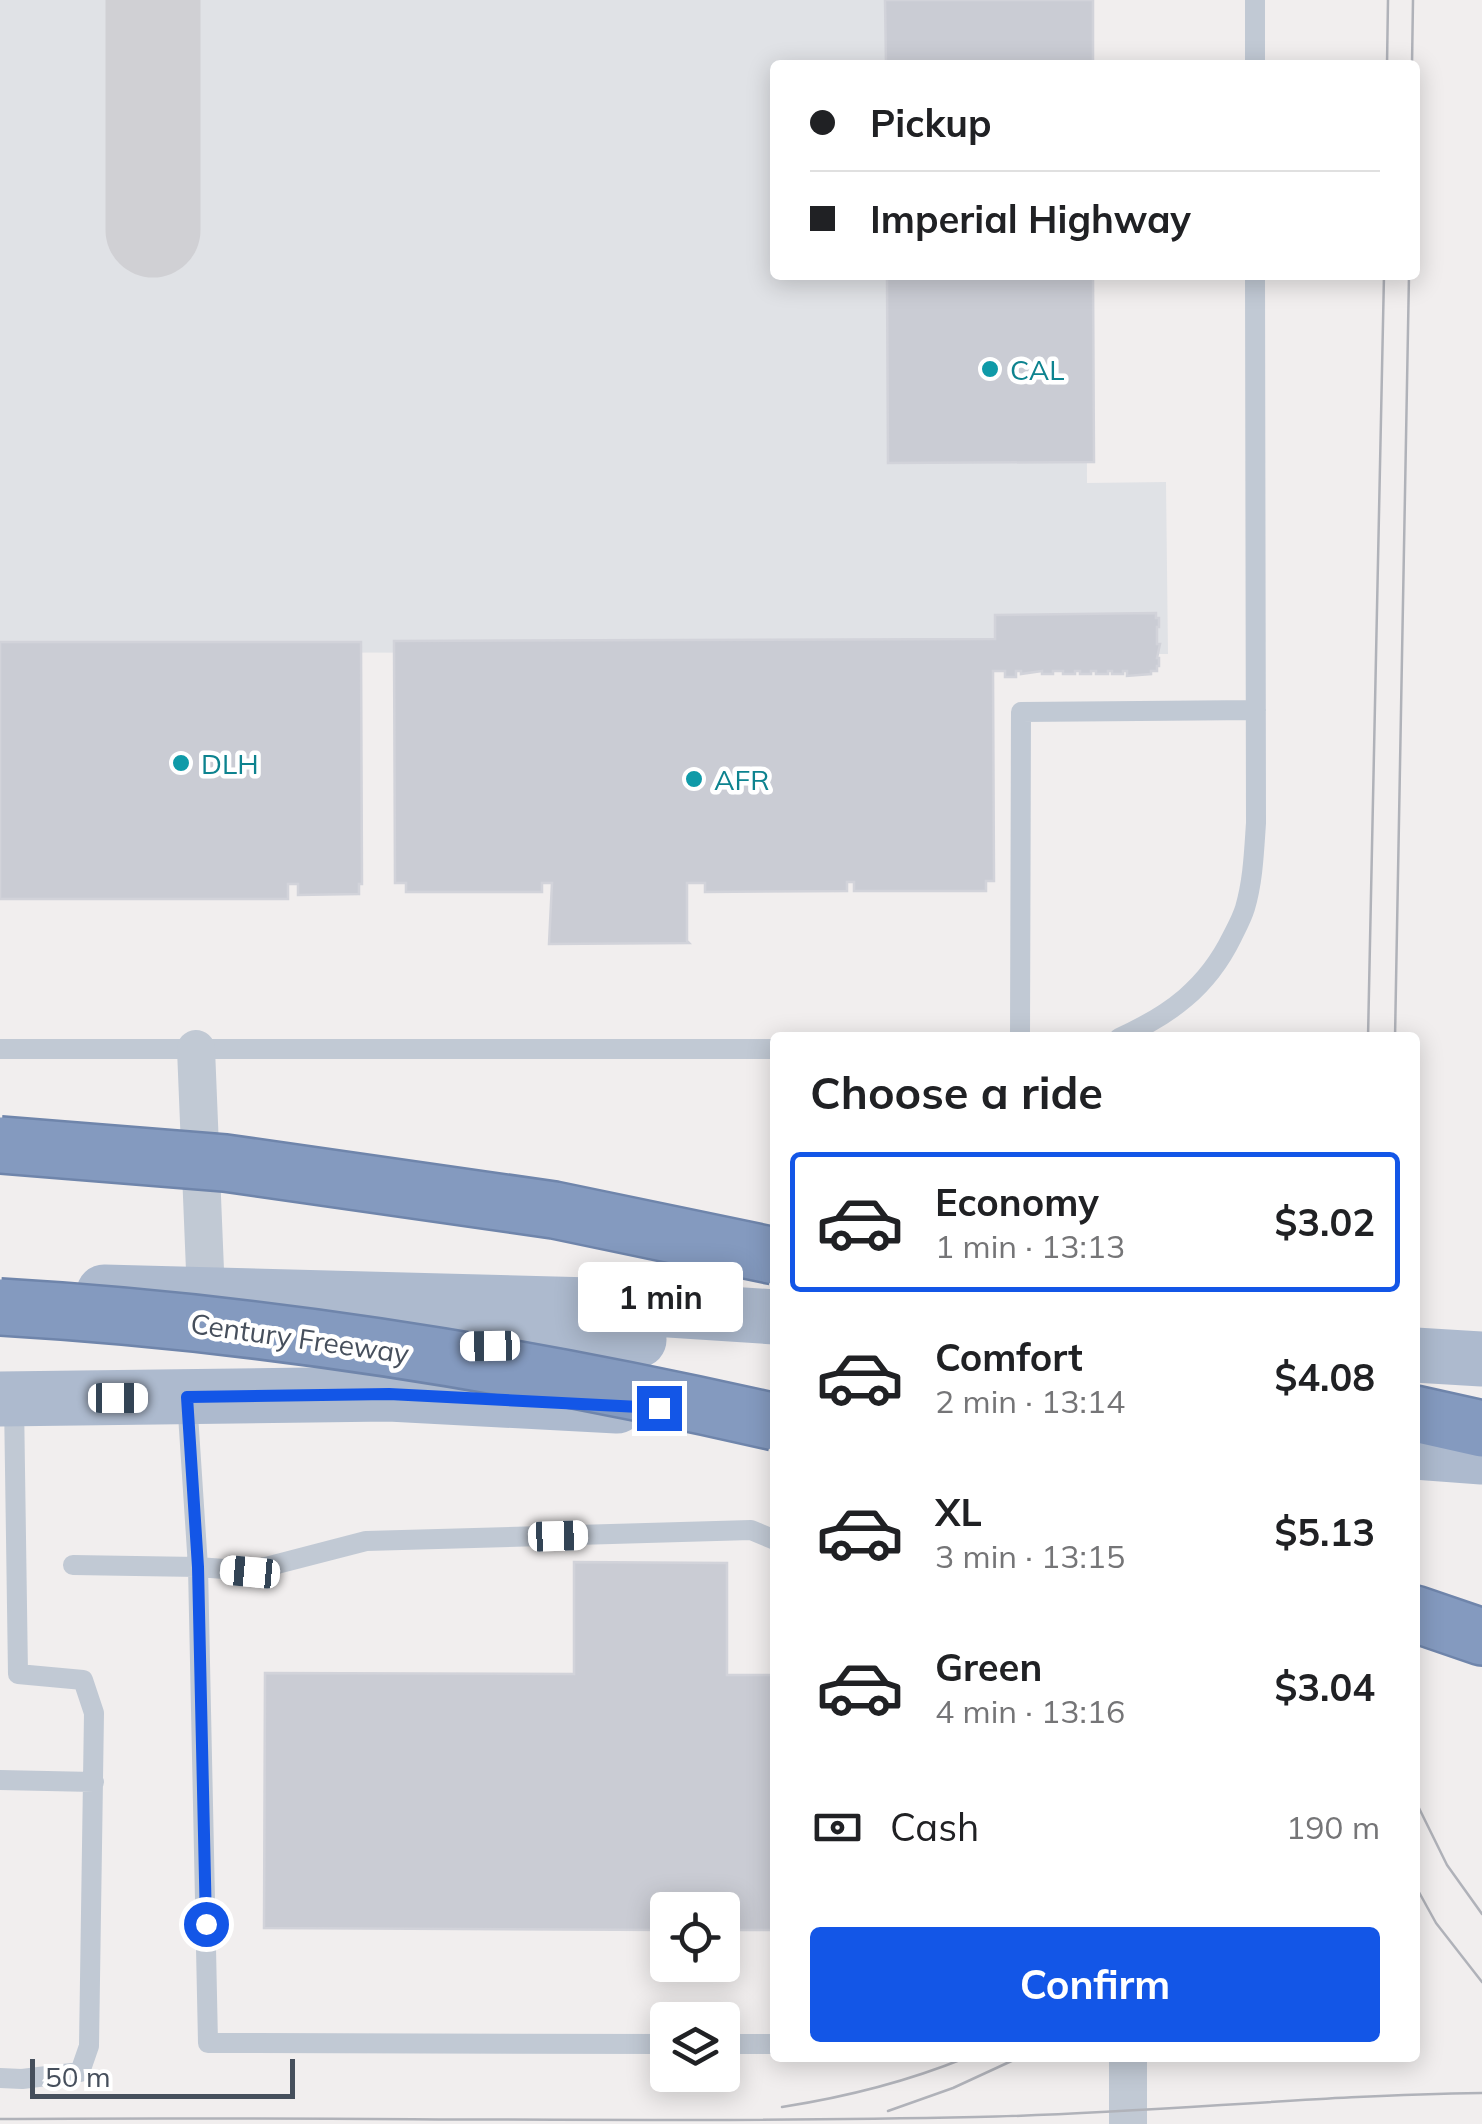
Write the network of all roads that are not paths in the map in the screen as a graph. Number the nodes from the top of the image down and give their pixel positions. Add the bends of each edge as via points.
1 (1255, 0) edge
2 (1255, 60) edge
3 (1256, 280) edge
4 (1256, 710) junction
5 (1020, 1032) edge
6 (1130, 1032) edge
7 (0, 1049) edge
8 (196, 1049) junction
9 (770, 1050) edge
10 (0, 1145) edge
11 (770, 1255) edge
12 (0, 1288) edge
13 (206, 1295) junction
14 (0, 1307) edge
15 (770, 1319) edge
16 (770, 1321) edge
17 (1420, 1355) edge
18 (1482, 1359) edge
19 (187, 1397) junction
20 (7, 1399) edge
21 (1420, 1415) edge
22 (770, 1417) edge
23 (770, 1418) edge
24 (1482, 1429) edge
25 (1420, 1452) edge
26 (1482, 1456) edge
27 (770, 1538) edge
28 (72, 1565) dead end
29 (198, 1567) junction
30 (1420, 1616) edge
31 (1482, 1636) edge
32 (9, 1674) edge
33 (0, 1780) edge
34 (94, 1782) junction
35 (650, 2044) edge
36 (740, 2044) edge
37 (770, 2044) edge
38 (1128, 2062) edge
39 (0, 2078) edge
40 (1128, 2124) edge

1 - 2 lane
3 - 4 lane
4 - 5 lane via 1020,712
4 - 6 lane via 1256,823 1244,912 1205,982
7 - 8 lane
8 - 9 lane
8 - 13 street
10 - 11 highway, bridge via 226,1163 554,1210
12 - 13 main road
13 - 15 main road via 592,1305
14 - 22 highway, Century Freeway, bridge via 308,1336
16 - 19 main road via 737,1333 667,1339 248,1352
17 - 18 main road
19 - 20 main road
19 - 23 main road via 389,1394
19 - 29 lane
20 - 32 lane
21 - 24 highway
25 - 26 main road
27 - 29 lane via 751,1530 366,1542 250,1572
28 - 29 lane
29 - 35 lane via 208,2043
30 - 31 highway
32 - 34 lane via 83,1680 94,1713
33 - 34 lane
34 - 39 lane via 89,2046 80,2072
36 - 37 lane
38 - 40 street

